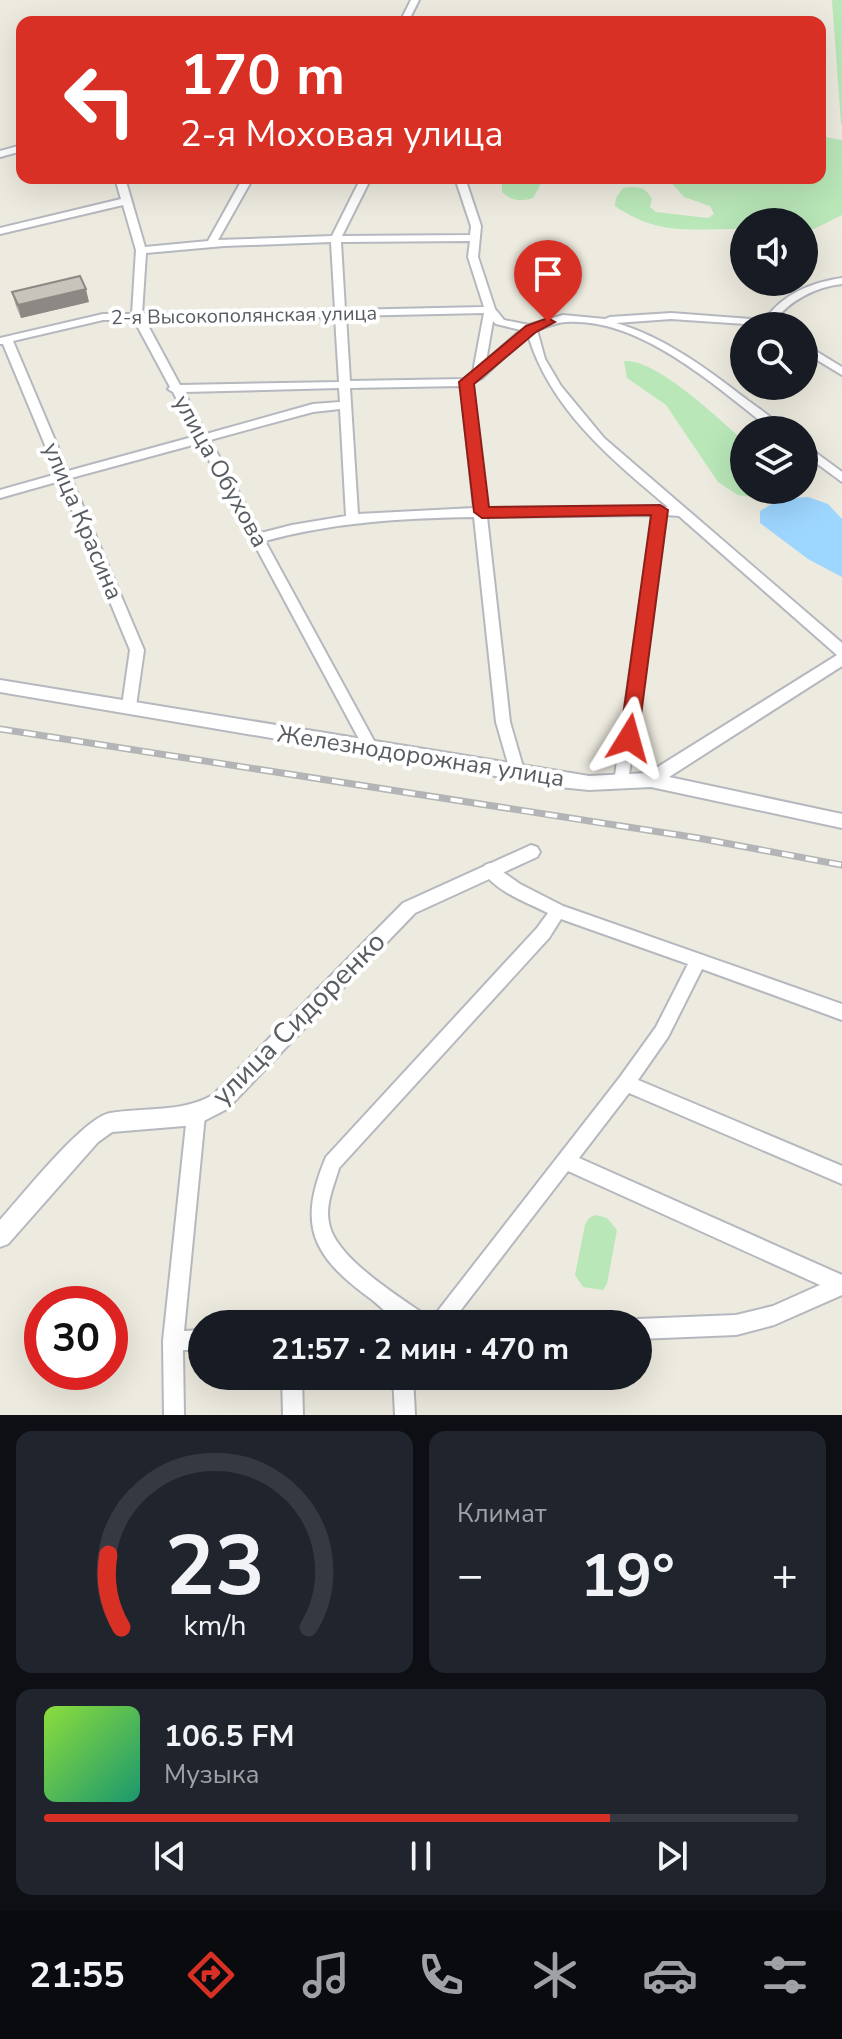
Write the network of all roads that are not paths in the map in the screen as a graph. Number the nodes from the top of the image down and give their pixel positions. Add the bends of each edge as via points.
1 (122, 184) edge
2 (245, 184) edge
3 (363, 184) edge
4 (462, 184) edge
5 (126, 201) junction
6 (0, 231) edge
7 (336, 238) junction
8 (474, 238) junction
9 (212, 243) junction
10 (141, 250) junction
11 (842, 281) edge
12 (490, 310) junction
13 (773, 312) edge
14 (340, 313) junction
15 (137, 316) junction
16 (605, 320) junction
17 (730, 321) edge
18 (531, 329) junction
19 (4, 340) edge
20 (818, 356) edge
21 (842, 372) edge
22 (472, 379) junction
23 (344, 385) junction
24 (174, 389) junction
25 (345, 405) junction
26 (760, 416) edge
27 (202, 438) junction
28 (818, 459) edge
29 (65, 476) junction
30 (842, 478) edge
31 (0, 494) edge
32 (660, 510) junction
33 (482, 512) junction
34 (682, 512) junction
35 (352, 519) junction
36 (259, 538) junction
37 (842, 651) edge
38 (842, 658) edge
39 (0, 686) edge
40 (129, 706) junction
41 (372, 750) junction
42 (518, 774) junction
43 (651, 780) junction
44 (621, 782) junction
45 (842, 821) edge
46 (531, 852) dead end
47 (490, 870) junction
48 (558, 911) junction
49 (698, 961) junction
50 (842, 1012) edge
51 (626, 1083) junction
52 (196, 1115) junction
53 (566, 1161) junction
54 (842, 1175) edge
55 (0, 1236) edge
56 (842, 1285) edge
57 (403, 1310) edge
58 (449, 1310) edge
59 (652, 1328) edge
60 (188, 1340) edge
61 (173, 1341) junction
62 (292, 1390) edge
63 (404, 1390) edge
64 (174, 1415) edge
65 (293, 1415) edge
66 (405, 1415) edge

1 - 5 street
2 - 9 street
3 - 7 street
4 - 8 street via 476,226
5 - 6 street
5 - 10 street
7 - 8 street
7 - 9 street
7 - 14 street
8 - 12 street via 473,257
9 - 10 street
10 - 15 street
11 - 13 street
12 - 14 street, 2-я Высокополянская улица
12 - 18 street via 500,322
12 - 22 street
14 - 15 street, 2-я Высокополянская улица
14 - 23 street
15 - 19 street, 2-я Высокополянская улица via 103,317
15 - 24 street, улица Обухова
16 - 17 street via 671,316
16 - 18 street via 571,320
16 - 26 street via 670,351
18 - 22 street
18 - 34 street via 540,360 564,397 607,447
19 - 29 street, улица Красина
20 - 21 street
22 - 23 street
22 - 33 street
23 - 24 street
23 - 25 street
24 - 27 street, улица Обухова
25 - 27 street via 313,408
25 - 35 street
27 - 29 street
27 - 36 street, улица Обухова
28 - 30 street
29 - 31 street
29 - 40 street, улица Красина via 137,650
32 - 33 street
32 - 34 street
32 - 44 street
33 - 35 street
33 - 42 street via 503,722
34 - 37 street
35 - 36 street
36 - 41 street, улица Обухова
38 - 43 street
39 - 40 street, Железнодорожная улица
40 - 41 street, Железнодорожная улица
41 - 42 street, Железнодорожная улица
42 - 44 street, Железнодорожная улица
43 - 44 street, Железнодорожная улица
43 - 45 street, Железнодорожная улица
46 - 47 street, улица Сидоренко
47 - 48 street
47 - 52 street, улица Сидоренко via 409,908 220,1102
48 - 49 street
48 - 57 street via 332,1163 318,1208 324,1237 336,1259
49 - 50 street
49 - 51 street via 662,1032
51 - 53 street
51 - 54 street
52 - 55 street, улица Сидоренко via 108,1123
52 - 61 street
53 - 56 street
53 - 58 street
56 - 59 street via 774,1315 736,1325
60 - 61 street
61 - 64 street
62 - 65 street
63 - 66 street

